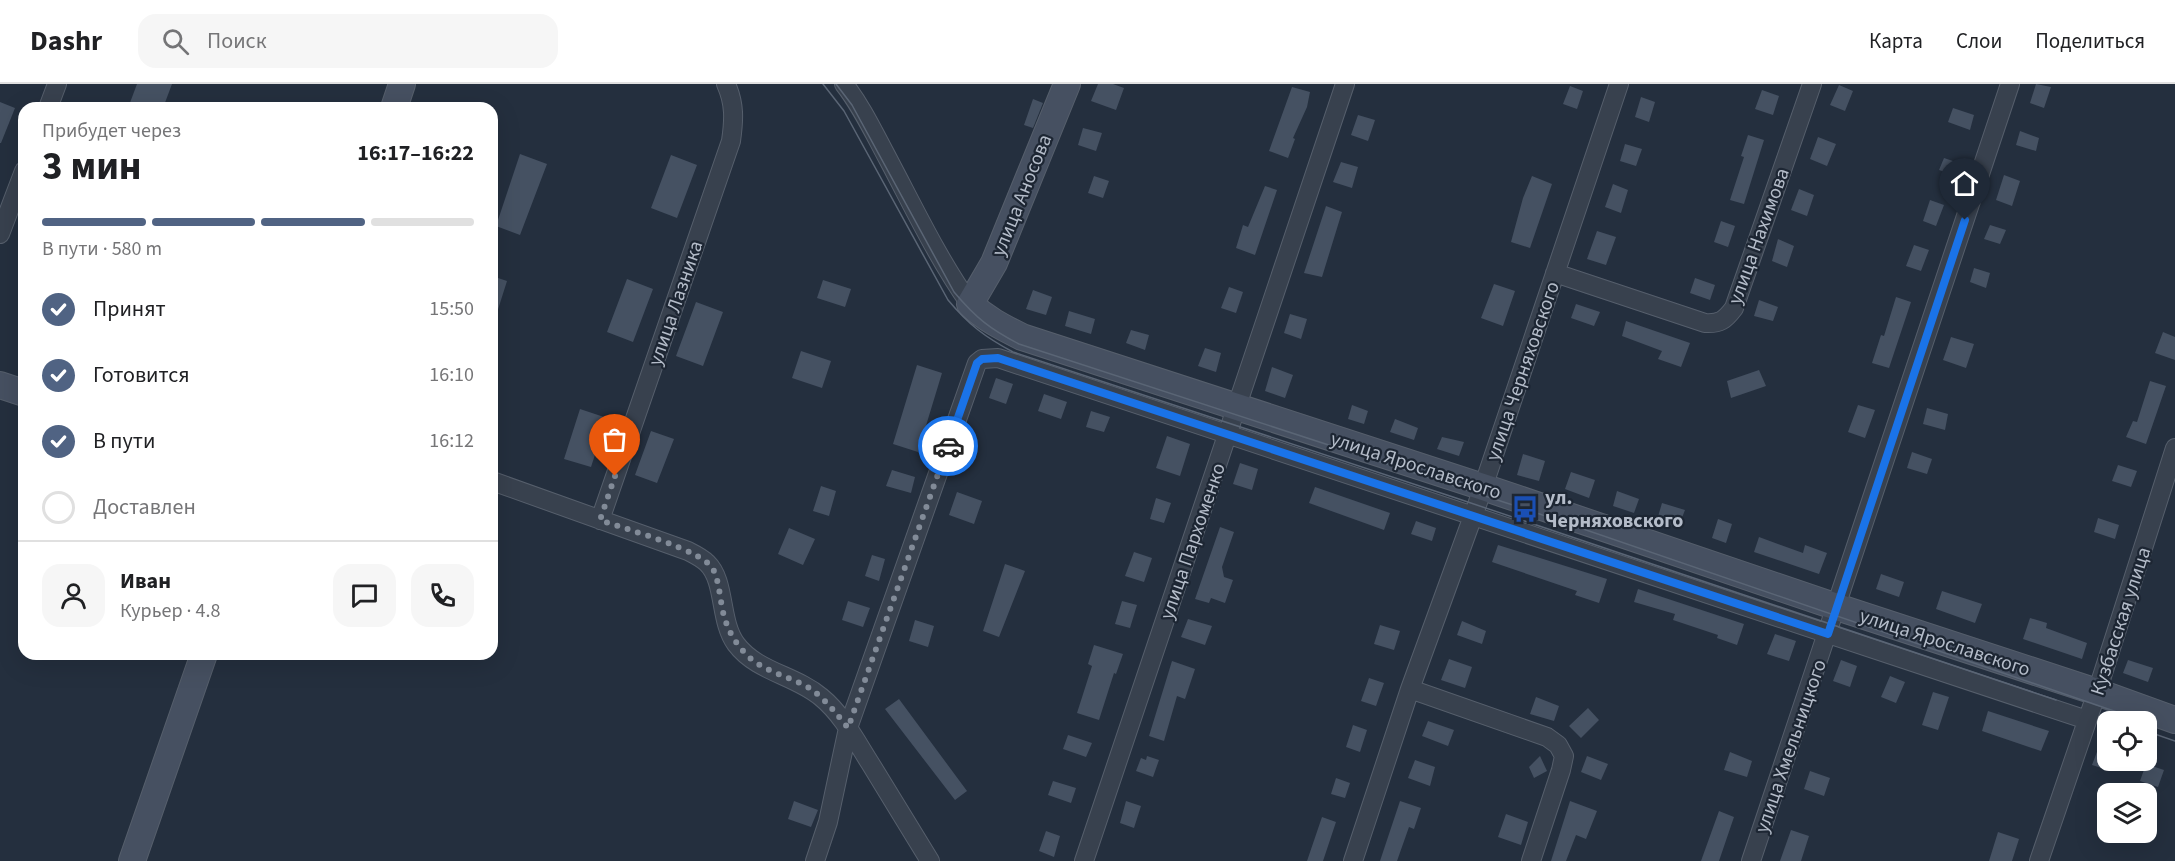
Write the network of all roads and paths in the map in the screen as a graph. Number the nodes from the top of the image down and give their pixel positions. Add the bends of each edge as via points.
1 (57, 84) edge
2 (402, 84) edge
3 (726, 84) edge
4 (844, 84) edge
5 (1067, 84) edge
6 (1345, 84) edge
7 (1619, 84) edge
8 (1812, 84) edge
9 (2010, 84) edge
10 (50, 102) edge
11 (396, 102) edge
12 (18, 187) edge
13 (0, 234) edge
14 (1555, 273) junction
15 (970, 303) junction
16 (0, 385) edge
17 (18, 391) edge
18 (1237, 408) junction
19 (1227, 436) junction
20 (2175, 448) edge
21 (498, 483) edge
22 (1483, 486) junction
23 (1473, 517) junction
24 (600, 520) junction
25 (1837, 607) junction
26 (1828, 634) junction
27 (202, 660) edge
28 (1410, 689) junction
29 (2097, 692) junction
30 (2087, 720) junction
31 (2175, 720) edge
32 (848, 728) junction
33 (132, 861) edge
34 (815, 861) edge
35 (930, 861) edge
36 (1084, 861) edge
37 (1353, 861) edge
38 (1532, 861) edge
39 (1751, 861) edge
40 (2039, 861) edge

1 - 10 street
2 - 11 street
3 - 24 street, улица Лазника via 734,118 731,141
4 - 15 street via 859,104
5 - 15 street, улица Аносова via 994,262
6 - 18 street, улица Пархоменко
7 - 14 street, улица Черняховского
8 - 14 street, улица Нахимова via 1734,308 1726,320 1705,323
9 - 25 street, улица Хмельницкого
12 - 13 street
14 - 22 street, улица Черняховского
15 - 18 street, улица Ярославского via 989,320 1022,337
16 - 17 street
18 - 19 street, улица Пархоменко
18 - 22 street, улица Ярославского
19 - 23 street
19 - 32 street via 998,358 982,359 977,363
19 - 36 street, улица Пархоменко
20 - 29 street, Кузбасская улица
21 - 24 street
22 - 23 street, улица Черняховского
22 - 25 street, улица Ярославского
23 - 26 street
23 - 28 street, улица Черняховского
24 - 32 street via 688,551 707,562 718,584 735,644 763,667 822,697
25 - 26 street, улица Хмельницкого
25 - 29 street, улица Ярославского
26 - 30 street
26 - 39 street, улица Хмельницкого
27 - 33 street
28 - 37 street, улица Черняховского
28 - 38 street via 1547,737 1558,745 1564,756 1561,770
29 - 30 street, Кузбасская улица
29 - 31 street, улица Ярославского
30 - 40 street, Кузбасская улица
32 - 34 street via 828,822
32 - 35 street

